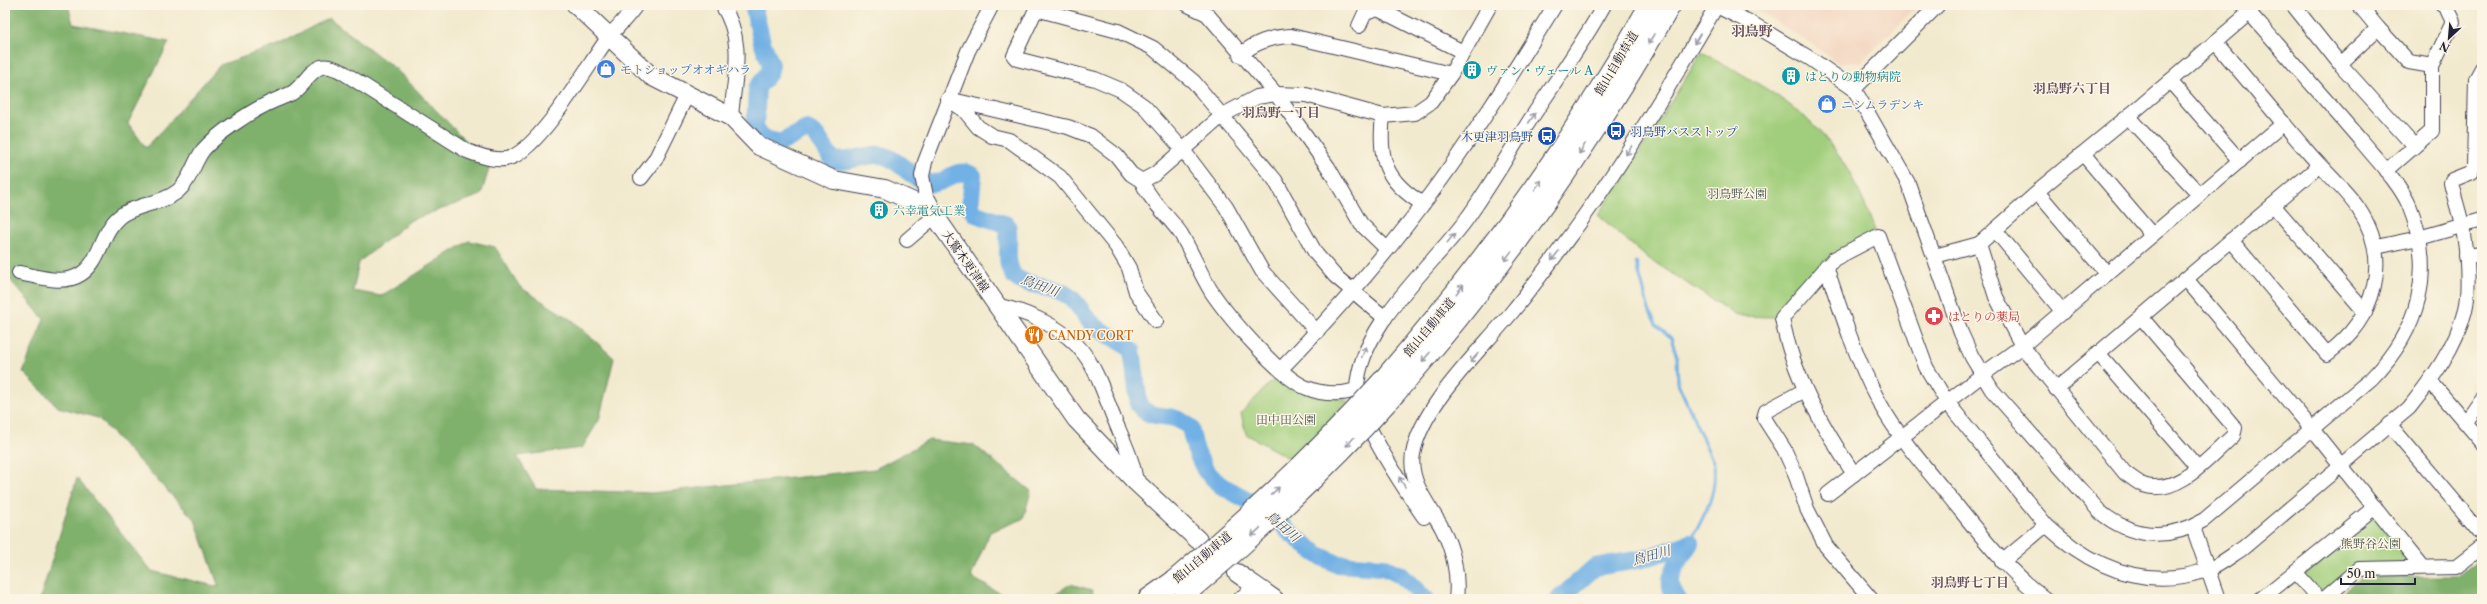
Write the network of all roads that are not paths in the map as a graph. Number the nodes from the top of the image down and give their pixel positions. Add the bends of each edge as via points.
1 (576, 5) edge
2 (636, 5) edge
3 (722, 5) edge
4 (992, 5) edge
5 (1188, 5) edge
6 (1490, 5) edge
7 (1554, 5) edge
8 (1604, 5) edge
9 (1650, 5) edge
10 (1670, 5) edge
11 (1716, 5) edge
12 (1938, 5) edge
13 (2293, 5) edge
14 (2359, 5) edge
15 (2442, 5) edge
16 (1037, 7) edge
17 (2249, 8) edge
18 (1359, 26) dead end
19 (2378, 28) junction
20 (609, 38) junction
21 (2215, 42) junction
22 (1463, 52) junction
23 (1240, 55) junction
24 (2340, 64) junction
25 (2432, 66) junction
26 (2482, 68) edge
27 (1451, 74) junction
28 (2170, 81) junction
29 (1854, 89) junction
30 (1276, 94) junction
31 (687, 95) junction
32 (948, 99) junction
33 (1223, 114) junction
34 (2130, 115) junction
35 (1383, 116) junction
36 (731, 117) junction
37 (2284, 123) junction
38 (2414, 146) junction
39 (1183, 150) junction
40 (2081, 155) junction
41 (2240, 161) junction
42 (2319, 166) junction
43 (2386, 171) junction
44 (641, 178) dead end
45 (1142, 181) junction
46 (2038, 192) junction
47 (2200, 195) junction
48 (1423, 204) junction
49 (2273, 205) junction
50 (931, 208) junction
51 (2482, 220) edge
52 (2462, 225) junction
53 (1995, 230) junction
54 (2152, 235) junction
55 (2419, 238) junction
56 (907, 240) dead end
57 (2231, 240) junction
58 (1979, 244) junction
59 (2376, 247) junction
60 (1387, 249) junction
61 (2482, 254) edge
62 (1935, 256) junction
63 (2466, 256) junction
64 (1826, 266) junction
65 (19, 273) dead end
66 (2107, 274) junction
67 (2186, 279) junction
68 (1352, 291) junction
69 (996, 305) junction
70 (2062, 312) junction
71 (2365, 312) junction
72 (2141, 317) junction
73 (1385, 318) junction
74 (1156, 321) dead end
75 (1317, 332) junction
76 (2022, 346) junction
77 (2098, 353) junction
78 (1281, 369) junction
79 (1982, 374) junction
80 (2430, 381) junction
81 (1388, 388) junction
82 (2056, 389) junction
83 (1357, 390) junction
84 (1805, 390) junction
85 (2482, 399) edge
86 (1947, 402) junction
87 (2466, 422) junction
88 (2389, 424) junction
89 (2312, 429) junction
90 (1902, 438) junction
91 (2482, 442) edge
92 (2340, 464) junction
93 (2197, 467) junction
94 (1854, 474) junction
95 (1136, 482) junction
96 (1828, 494) dead end
97 (2376, 507) junction
98 (2046, 525) junction
99 (2193, 527) junction
100 (2482, 534) edge
101 (1198, 540) dead end
102 (2482, 547) edge
103 (1454, 562) junction
104 (2002, 562) junction
105 (2422, 567) junction
106 (2208, 570) junction
107 (1237, 573) dead end
108 (2296, 573) junction
109 (1255, 586) junction
110 (1179, 593) edge
111 (1149, 599) edge
112 (1240, 599) edge
113 (1274, 599) edge
114 (1456, 599) edge
115 (1871, 599) edge
116 (2045, 599) edge
117 (2218, 599) edge
118 (2261, 599) edge
119 (2319, 599) edge
120 (2324, 599) edge

1 - 20 main road
2 - 20 street
3 - 36 street via 728,14 738,54
4 - 32 street via 968,51
5 - 23 street via 1207,14
6 - 22 street
7 - 48 street via 1495,102
73 -> 8 street via 1466,220 1585,39
81 -> 9 highway, 館山自動車道 via 1528,200 1590,105
10 -> 81 highway, 館山自動車道 via 1609,107 1544,206 1492,278
11 - 29 street via 1785,43
11 -> 103 street via 1642,131 1580,222 1513,311 1435,405 1418,433 1412,456 1414,472 1423,500 1448,542
12 - 29 street
13 - 24 street
14 - 19 street
15 - 25 street via 2445,5 2453,22
16 - 33 street via 1118,31 1153,48 1194,82
16 - 39 street via 1014,56 1017,59 1095,79 1121,90 1144,106
17 - 21 street
17 - 43 street
18 - 22 street via 1365,13 1378,9
19 - 24 street
19 - 25 street via 2409,62
20 - 31 main road via 651,76
20 - 65 street via 547,125 524,150 511,157 482,156 467,151 344,72 334,67 315,70 293,92 265,104 215,138 202,151 179,191 166,199 120,216 110,227 92,264 81,274 70,279 55,280
21 - 28 street
21 - 37 street
22 - 27 street
23 - 27 street via 1254,43 1272,37 1291,36
23 - 30 street
24 - 38 street
25 - 38 street via 2432,131
26 - 52 street via 2476,79 2474,167 2472,172 2452,180 2451,183
27 - 35 street via 1431,102 1415,113
28 - 34 street
28 - 41 street
29 - 62 street via 1908,182
30 - 33 street via 1257,97
30 - 35 street via 1306,95
30 - 60 street via 1328,167 1361,224
31 - 36 main road
31 - 44 street via 655,160
32 - 45 street via 1068,127 1091,136 1116,154 1131,174
32 - 50 street via 922,176
32 - 74 street via 964,110 978,127 992,136 1009,140 1060,177 1116,246 1129,268 1136,292
33 - 39 street
33 - 68 street via 1275,180 1316,254
34 - 40 street
34 - 47 street via 2130,119
35 - 48 street via 1380,142 1383,158 1393,180 1406,194
36 - 50 main road via 759,146 834,180 885,189
37 - 41 street
37 - 42 street
38 - 43 street
39 - 45 street via 1155,174
39 - 75 street via 1226,206 1262,271
40 - 46 street
40 - 54 street via 2085,156
41 - 47 street
42 - 49 street
42 - 59 street via 2358,208
43 - 55 street via 2409,204
45 - 78 street via 1144,188 1181,234 1211,290 1238,327
46 - 53 street
46 - 66 street
47 - 54 street
48 - 60 street
49 - 57 street
49 - 71 street
50 - 56 street
50 - 69 main road, 大鷲木更津線
51 - 52 street
52 - 55 street
52 - 63 street
53 - 58 street
53 - 70 street
54 - 66 street
55 - 59 street
55 - 89 street via 2422,261 2421,286 2404,338 2391,358 2371,379
57 - 67 street
57 - 71 street via 2327,354 2342,343
58 - 62 street
58 - 76 street via 1996,297
59 - 71 street via 2376,282
60 - 68 street
61 - 63 street
62 - 79 street via 1961,333
63 - 80 street via 2465,310 2452,344
64 - 84 street via 1782,318
64 - 86 street via 1834,259 1878,236 1926,367
64 - 90 street via 1847,330 1879,402
66 - 70 street
67 - 72 street
67 - 89 street
68 - 73 street
68 - 75 street
69 - 95 main road, 大鷲木更津線 via 1076,419
69 - 95 street via 1024,314 1063,333 1085,355 1096,374 1133,465
70 - 76 street
72 - 77 street
72 - 93 street via 2235,428 2233,436
83 -> 73 street via 1360,363 1370,340
75 - 78 street
76 - 79 street
76 - 82 street
77 - 82 street
77 - 93 street
78 - 83 street via 1305,387 1325,394 1343,394
79 - 86 street
79 - 99 street via 1992,390 2109,519 2137,533 2168,532
80 - 87 street
80 - 88 street via 2409,408
81 - 110 highway, 館山自動車道, bridge via 1341,453 1233,554
82 - 93 street via 2125,473 2143,484 2157,487 2172,485
103 -> 83 street via 1373,434
84 - 94 street via 1826,433
84 - 115 street via 1766,411 1764,418 1784,449 1807,510 1826,546
85 - 87 street
86 - 90 street
86 - 98 street
87 - 91 street
88 - 92 street
88 - 100 street
89 - 92 street
89 - 99 street via 2245,487
90 - 94 street
90 - 104 street
92 - 97 street
92 - 106 street via 2243,548
94 - 96 street
95 - 101 main road, 大鷲木更津線
97 - 105 street
97 - 108 street
98 - 104 street
98 - 106 street via 2062,540 2091,560 2125,574 2169,580
99 - 106 street
102 - 105 street via 2456,567
103 - 114 street via 1457,575
104 - 116 street via 2024,584
105 - 120 street via 2359,569
106 - 117 street
107 - 109 main road
108 - 118 street
108 - 119 street
109 - 112 street
109 - 113 main road
110 - 111 highway, 館山自動車道

